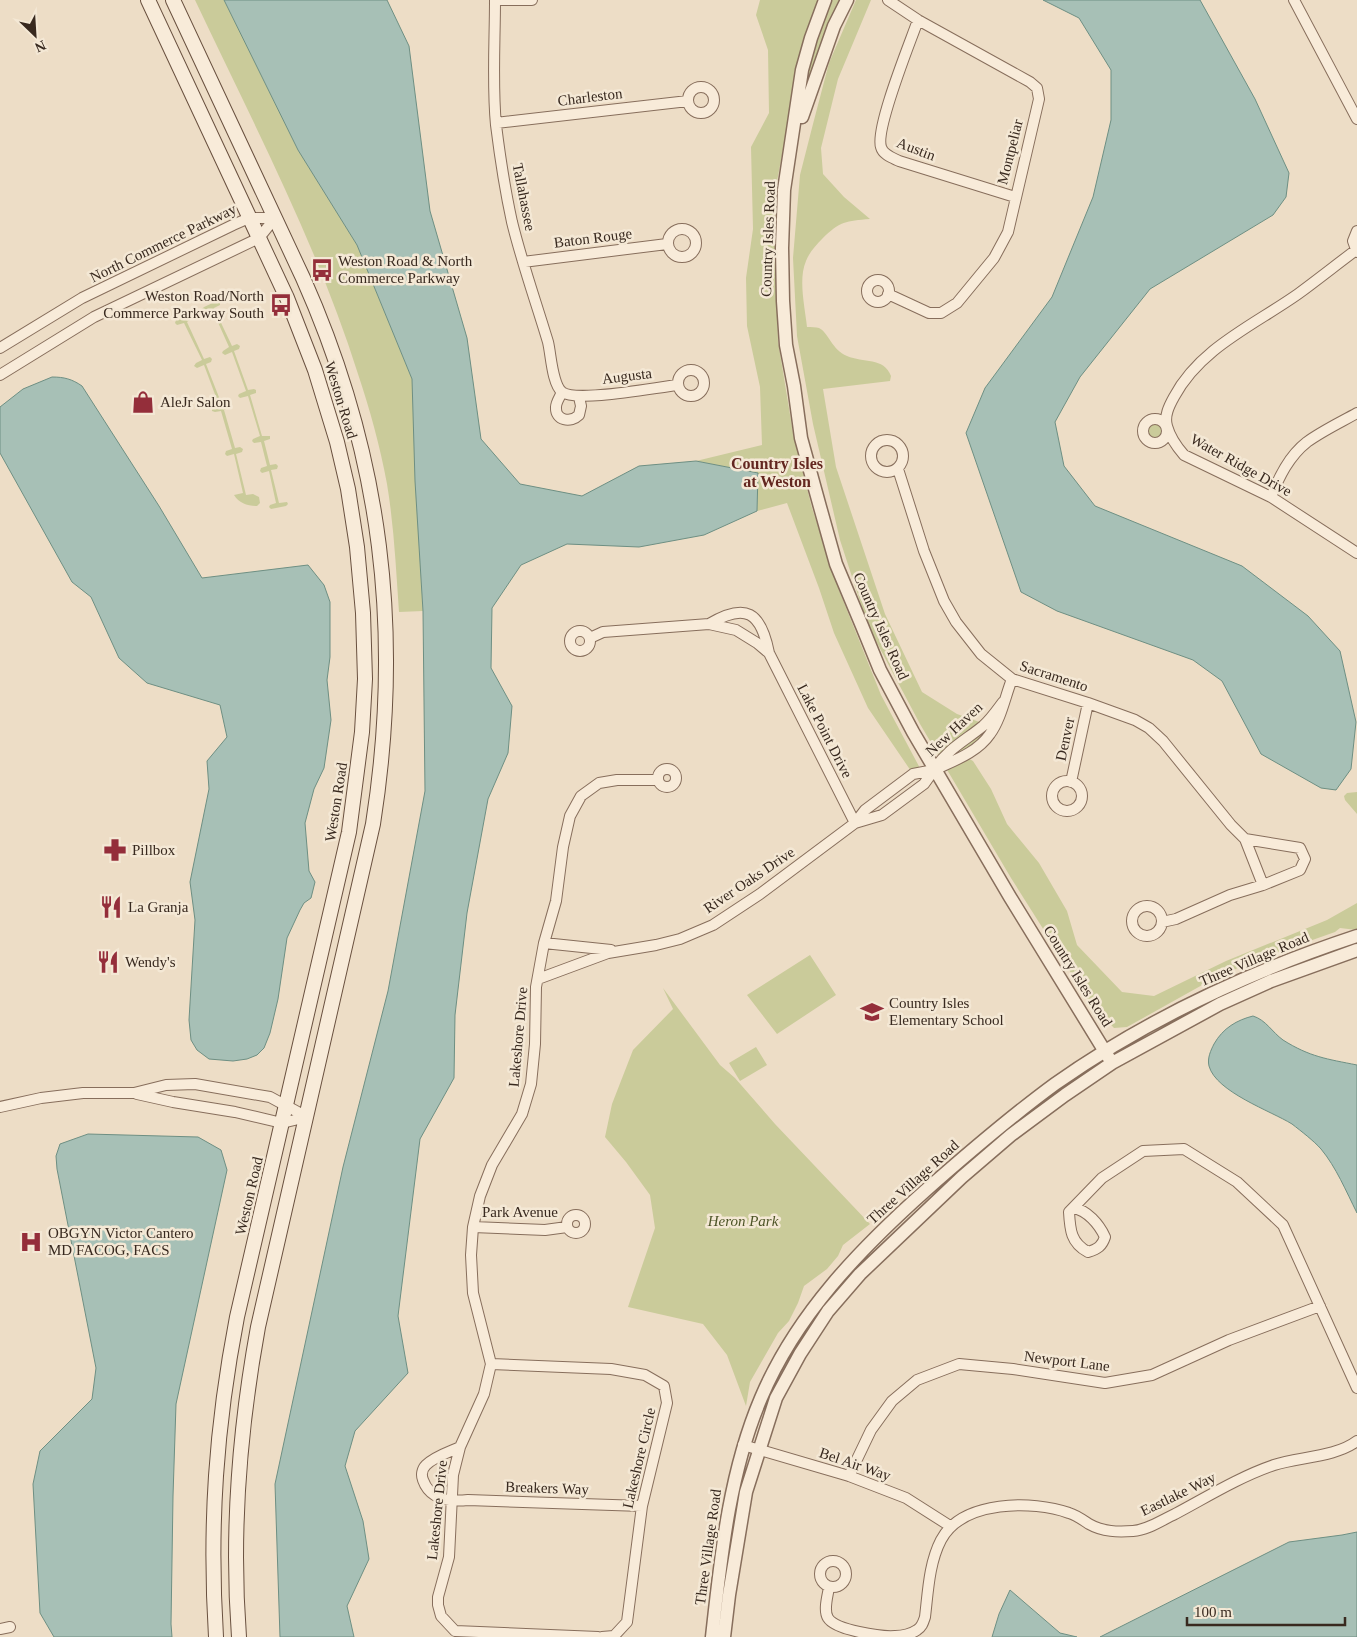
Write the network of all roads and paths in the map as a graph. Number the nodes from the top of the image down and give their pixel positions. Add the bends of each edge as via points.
1 (148, 0) edge
2 (173, 0) edge
3 (497, 0) edge
4 (532, 0) edge
5 (825, 0) edge
6 (846, 0) edge
7 (888, 0) edge
8 (1294, 0) edge
9 (918, 20) junction
10 (688, 101) dead end
11 (1354, 104) edge
12 (1357, 119) edge
13 (496, 123) junction
14 (792, 148) junction
15 (1015, 198) junction
16 (250, 218) junction
17 (275, 218) junction
18 (1357, 230) edge
19 (259, 238) junction
20 (667, 244) dead end
21 (1356, 251) edge
22 (523, 262) junction
23 (888, 294) dead end
24 (0, 348) edge
25 (0, 375) edge
26 (678, 385) dead end
27 (562, 392) junction
28 (579, 396) junction
29 (1357, 413) edge
30 (898, 469) dead end
31 (1271, 497) junction
32 (1357, 554) edge
33 (709, 624) junction
34 (590, 638) dead end
35 (769, 653) junction
36 (1012, 680) junction
37 (1088, 703) junction
38 (934, 770) junction
39 (658, 780) dead end
40 (1071, 782) dead end
41 (855, 823) junction
42 (1245, 839) junction
43 (1263, 885) junction
44 (1162, 922) dead end
45 (1356, 937) edge
46 (544, 943) junction
47 (622, 950) junction
48 (1357, 950) edge
49 (538, 979) junction
50 (1105, 1052) junction
51 (1112, 1063) junction
52 (134, 1093) junction
53 (0, 1106) edge
54 (286, 1106) junction
55 (307, 1117) junction
56 (282, 1123) junction
57 (1072, 1208) dead end
58 (473, 1227) junction
59 (567, 1227) dead end
60 (1320, 1306) junction
61 (491, 1364) junction
62 (1357, 1388) edge
63 (1357, 1441) edge
64 (743, 1445) junction
65 (460, 1447) junction
66 (759, 1449) junction
67 (849, 1476) junction
68 (451, 1502) junction
69 (642, 1506) junction
70 (950, 1526) junction
71 (829, 1587) dead end
72 (441, 1616) joint
73 (216, 1637) edge
74 (239, 1637) edge
75 (600, 1637) edge
76 (712, 1637) edge
77 (724, 1637) edge

1 - 16 main road, Weston Road
2 - 17 main road, Weston Road
3 - 4 street
3 - 13 street, Tallahassee
5 - 14 street, Country Isles Road via 802,70
6 - 14 street, Country Isles Road via 816,73
7 - 9 street, Montpeliar
8 - 11 street
9 - 15 street, Montpeliar via 1037,88 1039,99
9 - 15 street, Austin via 882,123 881,147 886,155 899,161
10 - 13 street, Charleston
11 - 12 street
13 - 22 street, Tallahassee
14 - 38 street, Country Isles Road via 784,190 782,301 801,438 836,564 880,670
15 - 23 street, Montpeliar via 1008,232 994,258 952,307 934,314
16 - 17 street, North Commerce Parkway
16 - 19 main road, Weston Road
16 - 24 street, North Commerce Parkway via 82,298
17 - 19 street
17 - 55 main road, Weston Road via 317,310 357,430 379,542 387,639 385,723 374,816
18 - 21 street, Water Ridge Drive via 1352,241
19 - 25 street via 94,317
19 - 54 main road, Weston Road via 308,350 337,442 357,547 364,648 362,732 349,832
20 - 22 street, Baton Rouge
21 - 31 street, Water Ridge Drive via 1210,354 1187,376 1168,407 1167,426 1184,455
22 - 27 street, Tallahassee via 548,344 555,381
26 - 28 street, Augusta
27 - 28 street
27 - 28 street, Tallahassee via 556,410 564,420 579,415
29 - 31 street via 1306,442 1279,475
30 - 36 street, Sacramento via 944,601 981,654
31 - 32 street, Water Ridge Drive
33 - 34 street, Lake Point Drive via 604,632
33 - 35 street, Lake Point Drive via 736,630
33 - 35 street, Lake Point Drive via 730,613 748,614 762,628
35 - 41 street, Lake Point Drive
36 - 37 street, Sacramento
36 - 38 street, New Haven via 1003,702 985,724 940,759
37 - 40 street, Denver
37 - 42 street, Sacramento via 1149,728
38 - 41 street, River Oaks Drive via 924,784 882,816
38 - 50 street, Country Isles Road
39 - 46 street, Lakeshore Drive via 599,783 581,796 570,816 556,901
41 - 47 street, River Oaks Drive via 713,925 680,939
42 - 43 street, Sacramento
42 - 43 street via 1300,848 1305,859 1300,870
43 - 44 street
45 - 50 street, Three Village Road via 1268,969 1213,994
46 - 47 street, River Oaks Drive
46 - 49 street, Lakeshore Drive
47 - 49 street, River Oaks Drive
48 - 51 street, Three Village Road via 1220,1004
49 - 58 street, Lakeshore Drive via 531,1084 522,1114 492,1165
50 - 51 street, Country Isles Road
50 - 64 street, Three Village Road via 1056,1084 995,1131 894,1219 848,1265 786,1348 761,1397
51 - 66 street, Three Village Road via 1012,1135 962,1177 860,1274 828,1311 800,1354 776,1398
52 - 53 street via 82,1093
52 - 54 street via 166,1085 195,1084 270,1097
52 - 56 street
54 - 55 street
54 - 56 main road, Weston Road
55 - 56 street
55 - 74 main road, Weston Road via 258,1327 243,1420 236,1492
56 - 73 main road, Weston Road via 237,1317 221,1414 212,1550
57 - 60 street via 1102,1178 1143,1150 1184,1149 1237,1182 1282,1225
58 - 59 street, Park Avenue via 545,1230
58 - 61 street, Lakeshore Drive via 473,1293
60 - 62 street
60 - 67 street, Newport Lane via 1229,1340 1152,1375 1105,1383 959,1364 917,1380 892,1401 871,1430
61 - 65 street, Lakeshore Drive via 484,1394
61 - 69 street, Lakeshore Circle via 611,1369 645,1375 664,1386 667,1403
63 - 70 street, Eastlake Way via 1345,1449 1274,1465 1135,1531 1102,1530 1071,1513 1046,1506 1015,1504 984,1510
64 - 66 street, Bel Air Way
64 - 76 street, Three Village Road via 732,1492
65 - 68 street, Lakeshore Drive
65 - 68 street via 441,1455 422,1472 428,1490
66 - 67 street, Bel Air Way
66 - 77 street, Three Village Road via 746,1492
67 - 70 street, Bel Air Way via 906,1498
68 - 69 street, Breakers Way
68 - 72 street, Lakeshore Drive via 449,1557 438,1597
69 - 75 street, Lakeshore Circle via 627,1622 614,1636
70 - 71 street via 933,1563 925,1617 922,1625 913,1632 892,1636 851,1630 830,1621 826,1615
72 - 75 street, Lakeshore Circle via 454,1631

